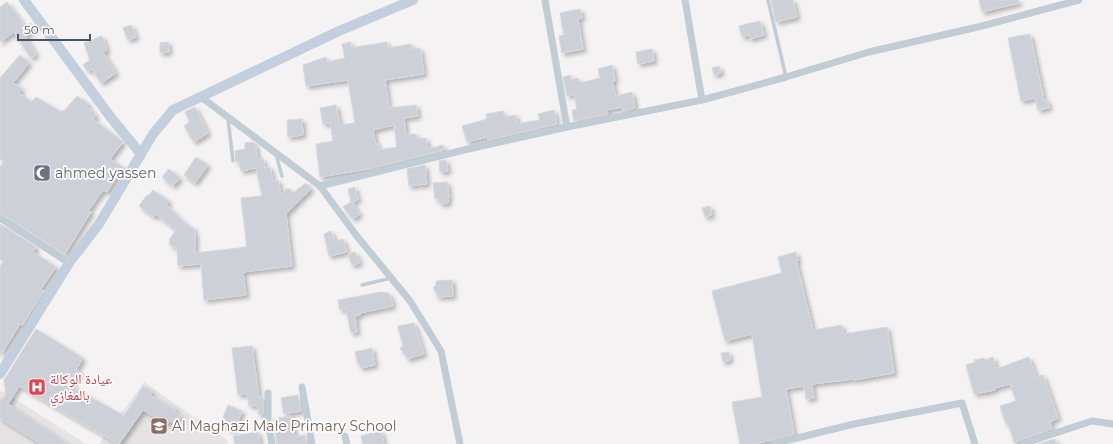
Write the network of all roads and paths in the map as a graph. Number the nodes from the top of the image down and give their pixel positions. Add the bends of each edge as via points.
1 (24, 0) edge
2 (413, 0) edge
3 (545, 0) edge
4 (685, 0) edge
5 (768, 0) edge
6 (1079, 0) edge
7 (786, 77) junction
8 (201, 97) junction
9 (702, 100) junction
10 (228, 116) junction
11 (567, 127) junction
12 (276, 151) junction
13 (141, 154) junction
14 (233, 161) dead end
15 (282, 176) dead end
16 (320, 186) junction
17 (0, 218) edge
18 (69, 263) junction
19 (391, 278) junction
20 (362, 285) dead end
21 (1, 372) edge
22 (302, 387) dead end
23 (268, 393) dead end
24 (1113, 424) edge
25 (272, 444) edge
26 (312, 444) edge
27 (460, 444) edge
28 (773, 444) edge
29 (976, 444) edge
30 (1022, 444) edge

1 - 13 street
2 - 8 street via 339,31
3 - 11 street
4 - 9 street
5 - 7 lane
6 - 7 street via 869,52
7 - 9 street
8 - 10 street
8 - 13 street via 173,110 153,134
9 - 11 street
10 - 12 street
10 - 14 lane
11 - 16 street
12 - 15 lane
12 - 16 street
13 - 18 street via 99,224
16 - 19 street via 356,236
17 - 18 street
18 - 21 street
19 - 20 lane
19 - 27 street via 410,301 441,351
22 - 26 street
23 - 25 street via 268,422
24 - 30 street via 1092,421
28 - 29 street via 854,424 962,403

